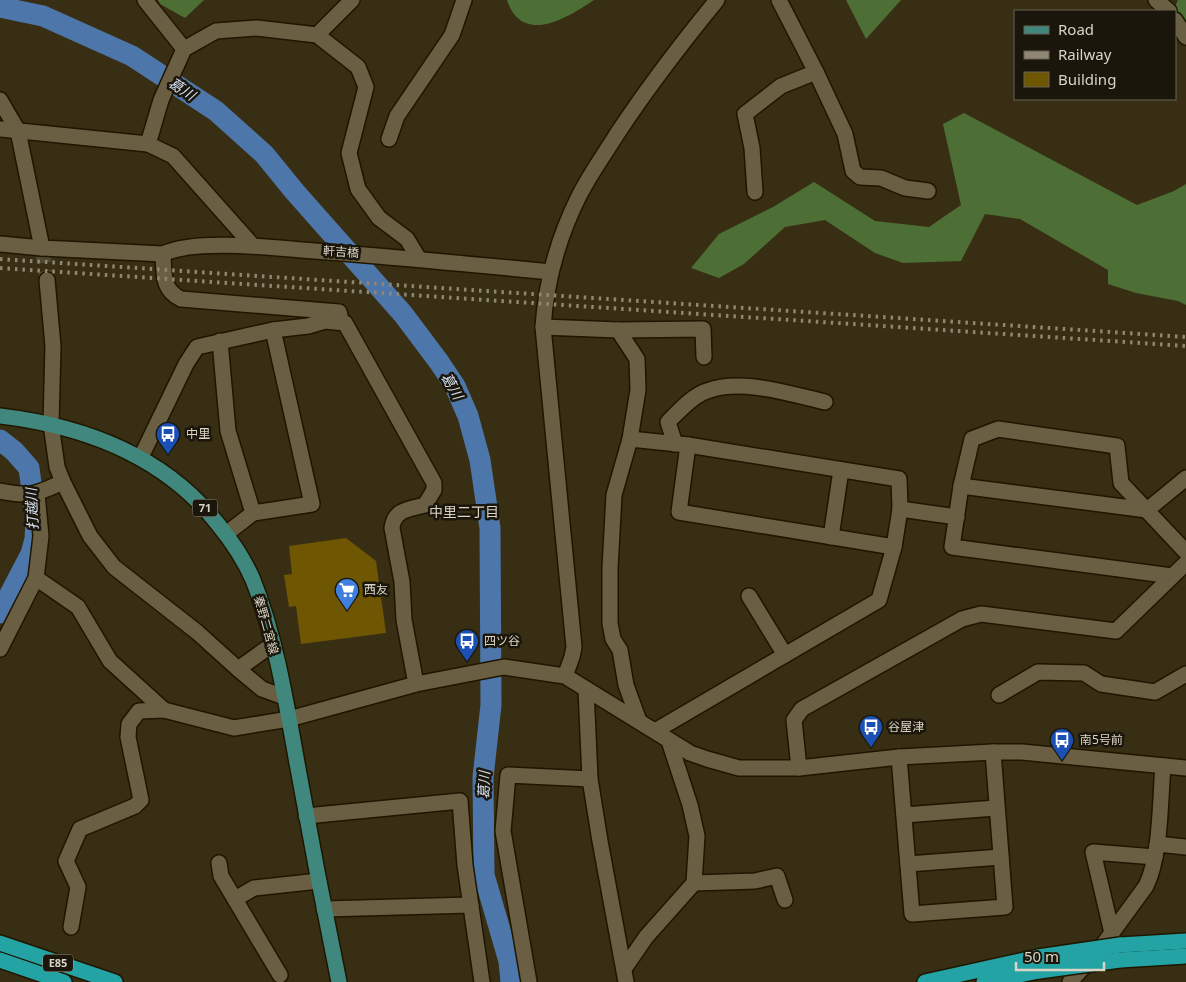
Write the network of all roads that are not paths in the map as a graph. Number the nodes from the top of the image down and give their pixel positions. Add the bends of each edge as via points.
1 (145, 0) edge
2 (352, 0) edge
3 (464, 0) edge
4 (717, 0) edge
5 (779, 0) edge
6 (1156, 0) edge
7 (1168, 10) edge
8 (1176, 22) edge
9 (317, 35) junction
10 (1186, 37) edge
11 (184, 49) junction
12 (816, 72) junction
13 (0, 100) edge
14 (0, 129) edge
15 (18, 131) junction
16 (389, 139) dead end
17 (148, 144) junction
18 (928, 191) dead end
19 (755, 192) dead end
20 (0, 244) edge
21 (252, 246) junction
22 (42, 248) junction
23 (163, 254) junction
24 (419, 259) junction
25 (551, 272) junction
26 (47, 280) tunnel mouth
27 (345, 323) junction
28 (543, 327) junction
29 (273, 330) junction
30 (618, 330) junction
31 (220, 342) junction
32 (704, 357) dead end
33 (825, 402) dead end
34 (0, 416) edge
35 (51, 424) junction
36 (630, 439) junction
37 (682, 444) junction
38 (141, 457) junction
39 (841, 470) junction
40 (1186, 478) edge
41 (62, 482) junction
42 (961, 486) junction
43 (0, 491) edge
44 (31, 495) junction
45 (900, 509) junction
46 (1147, 510) junction
47 (253, 513) junction
48 (957, 517) junction
49 (226, 534) junction
50 (831, 537) junction
51 (894, 547) junction
52 (1186, 552) edge
53 (1186, 563) edge
54 (1172, 576) junction
55 (36, 578) junction
56 (749, 596) dead end
57 (273, 644) junction
58 (0, 649) edge
59 (785, 655) junction
60 (238, 669) junction
61 (1186, 674) edge
62 (564, 676) junction
63 (416, 684) junction
64 (586, 689) junction
65 (999, 696) dead end
66 (284, 697) junction
67 (164, 710) junction
68 (289, 719) junction
69 (639, 721) junction
70 (655, 731) junction
71 (669, 741) junction
72 (992, 752) junction
73 (899, 758) junction
74 (1163, 766) junction
75 (799, 768) junction
76 (1186, 768) edge
77 (590, 779) junction
78 (996, 808) junction
79 (904, 815) junction
80 (306, 816) junction
81 (1186, 847) edge
82 (1156, 850) junction
83 (1001, 857) junction
84 (219, 863) dead end
85 (908, 864) junction
86 (319, 881) junction
87 (694, 883) junction
88 (234, 899) junction
89 (785, 900) dead end
90 (471, 905) junction
91 (324, 909) junction
92 (71, 927) dead end
93 (1186, 941) edge
94 (0, 943) edge
95 (1117, 946) junction
96 (1186, 956) edge
97 (0, 960) edge
98 (1038, 964) junction
99 (280, 975) dead end
100 (625, 975) edge
101 (64, 982) edge
102 (115, 982) edge
103 (339, 982) edge
104 (482, 982) edge
105 (528, 982) edge
106 (926, 982) edge
107 (984, 982) edge
108 (1070, 982) edge

1 - 11 street
2 - 9 street
3 - 16 street via 452,35 397,116
4 - 25 street via 659,72 593,172 570,218
5 - 12 street
6 - 7 street
8 - 10 street
9 - 11 street via 257,28 216,31
9 - 24 street via 358,67 366,87 348,153 358,190 379,218 408,239
11 - 17 street via 161,100
12 - 18 street via 845,134 853,170 860,176 881,178 905,188
12 - 19 street via 781,86 744,114 752,148
13 - 15 street
14 - 15 street
15 - 17 street
15 - 22 street
17 - 21 street via 173,156
20 - 22 street, 軒吉橋
21 - 23 street, 軒吉橋 via 173,249
21 - 24 street, 軒吉橋
22 - 23 street, 軒吉橋
23 - 27 street via 166,284 172,294 182,299 339,312
24 - 25 street, 軒吉橋
25 - 28 street
26 - 35 street via 53,346
27 - 29 street via 325,321
27 - 63 street via 434,483 434,490 425,505 400,512 393,520 392,528
28 - 30 street
28 - 62 street via 574,647
29 - 31 street
29 - 47 street via 312,504
30 - 32 street via 703,329
30 - 36 street via 637,359 638,390
31 - 38 street via 197,347
31 - 47 street via 228,431
33 - 37 street via 760,387 725,387 706,391 668,422
34 - 35 main road, 秦野二宮線 / 71
35 - 38 main road, 秦野二宮線 / 71 via 101,439
35 - 41 street via 56,466
36 - 37 street
36 - 69 street via 614,495 609,598 613,638 620,650 626,685
37 - 39 street
37 - 50 street via 679,512
38 - 49 main road, 秦野二宮線 / 71 via 196,498
39 - 45 street via 899,479
39 - 50 street
40 - 46 street
41 - 44 street
41 - 60 street via 90,536 114,567 198,632
42 - 46 street
42 - 46 street via 972,439 998,429 1118,446 1122,482
42 - 48 street
43 - 44 street
44 - 55 street via 41,536
45 - 48 street
45 - 51 street
46 - 52 street
47 - 49 street
48 - 54 street via 952,547
49 - 57 main road, 秦野二宮線 / 71 via 252,578
50 - 51 street
51 - 59 street via 879,600
53 - 54 street
54 - 75 street via 1116,631 981,614 962,618 802,709 794,720
55 - 58 street
55 - 67 street via 78,607 110,661
56 - 59 street
57 - 60 street
57 - 66 main road, 秦野二宮線 / 71
59 - 70 street
60 - 66 street via 262,688
61 - 65 street via 1155,692 1101,684 1084,673 1038,672
62 - 63 street via 504,667
62 - 64 street
63 - 68 street
64 - 69 street
64 - 77 street
66 - 68 main road, 秦野二宮線 / 71
67 - 68 street via 234,728
67 - 92 street via 138,710 129,724 128,737 141,800 135,806 80,829 66,861 78,887
68 - 80 main road, 秦野二宮線 / 71
69 - 70 street
70 - 71 street
71 - 75 street via 707,759 739,768
71 - 87 street via 697,836
72 - 73 street
72 - 74 street
72 - 78 street
73 - 75 street
73 - 79 street
74 - 76 street
74 - 82 street
77 - 100 street
77 - 105 street via 508,775 503,831
78 - 79 street
78 - 83 street
79 - 85 street
80 - 86 main road, 秦野二宮線 / 71
80 - 90 street via 460,801
81 - 82 street
82 - 95 street via 1154,868
82 - 95 street via 1093,852
83 - 85 street
83 - 85 street via 1005,907 921,914 912,914
84 - 88 street via 221,876
86 - 88 street via 254,888
86 - 91 main road, 秦野二宮線 / 71
87 - 89 street via 756,881 777,876
87 - 100 street via 646,937
88 - 99 street
90 - 91 street
90 - 104 street
91 - 103 main road, 秦野二宮線 / 71
93 - 95 highway
94 - 102 highway, E85
95 - 96 highway
95 - 98 highway, bridge
95 - 108 street
97 - 101 highway, E85
98 - 106 highway
98 - 107 highway

